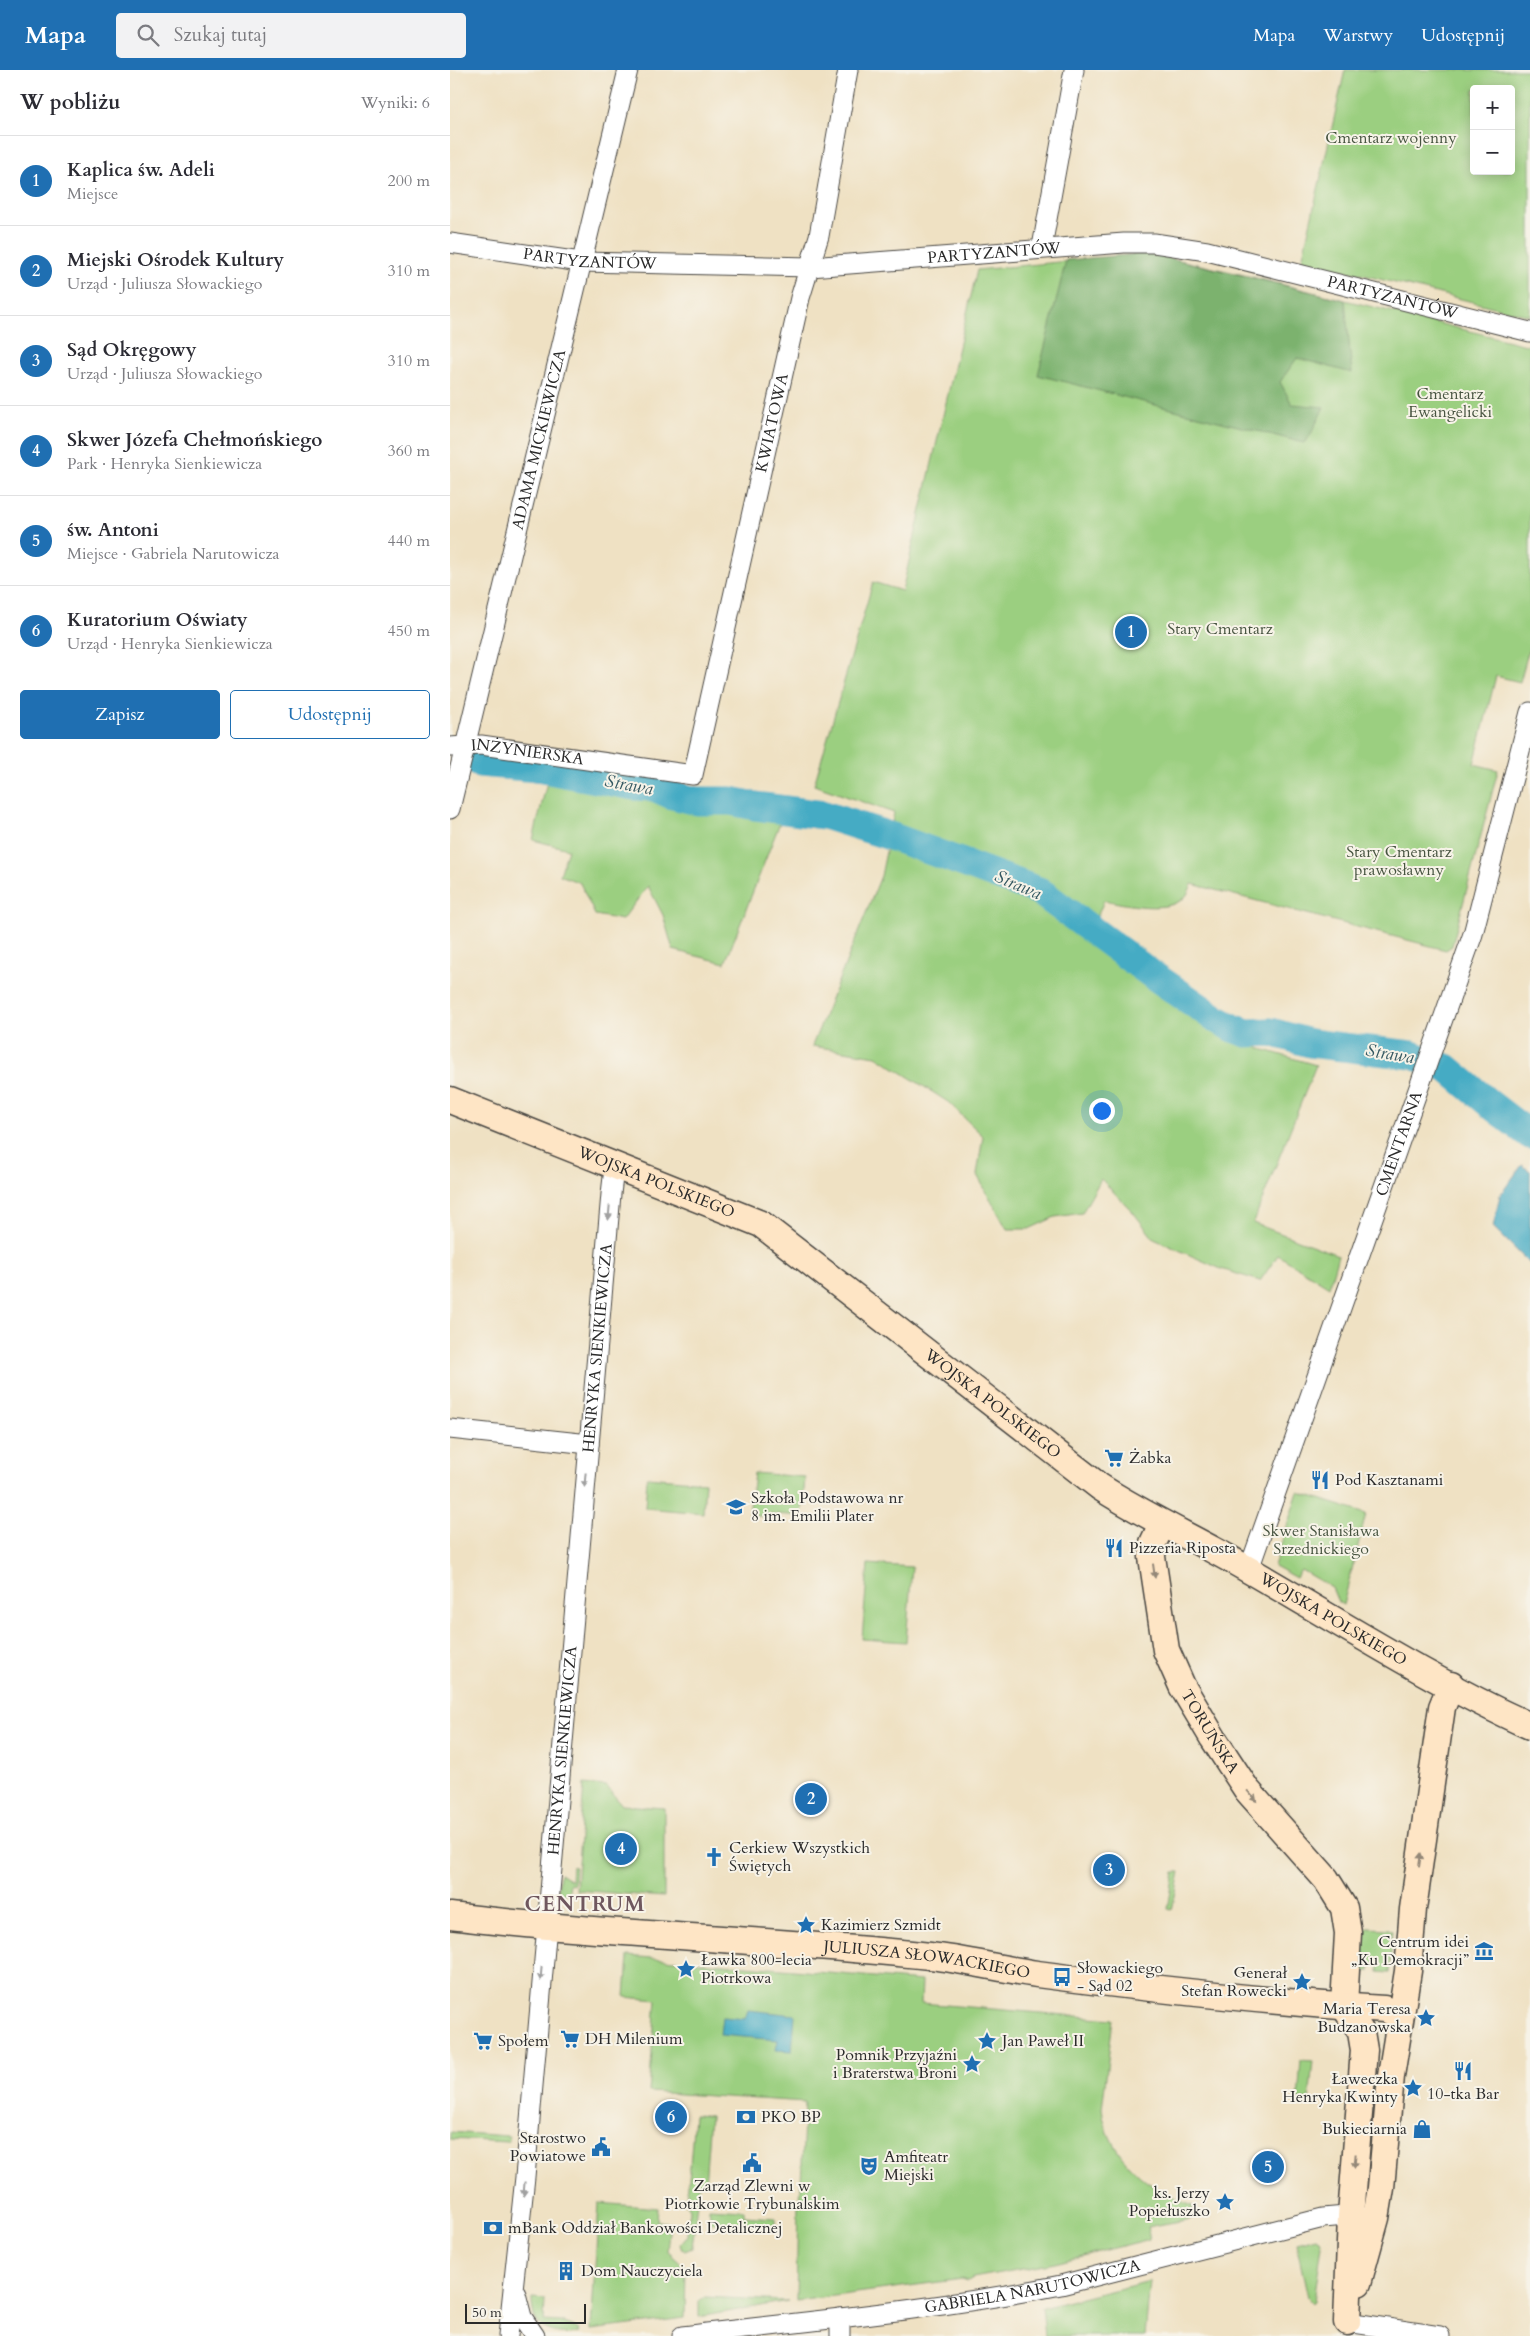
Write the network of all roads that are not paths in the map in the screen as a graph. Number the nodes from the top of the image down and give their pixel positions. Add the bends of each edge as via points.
1 (628, 70) edge
2 (848, 70) edge
3 (1074, 70) edge
4 (450, 243) edge
5 (1042, 247) junction
6 (581, 262) junction
7 (810, 267) junction
8 (1530, 332) edge
9 (1530, 712) edge
10 (460, 754) edge
11 (693, 775) joint
12 (450, 809) edge
13 (450, 1100) edge
14 (622, 1168) junction
15 (450, 1429) edge
16 (589, 1444) junction
17 (1162, 1524) junction
18 (1249, 1569) junction
19 (1451, 1685) junction
20 (1530, 1726) edge
21 (450, 1916) edge
22 (546, 1926) junction
23 (1351, 2016) junction
24 (1397, 2031) junction
25 (1350, 2216) junction
26 (1376, 2218) junction
27 (515, 2283) junction
28 (840, 2327) edge
29 (1346, 2329) edge
30 (508, 2336) edge
31 (535, 2336) edge
32 (682, 2336) edge
33 (1440, 2336) edge

1 - 6 street, ADAMA MICKIEWICZA
2 - 7 street, KWIATOWA via 819,236
3 - 5 street
4 - 6 street, PARTYZANTÓW
5 - 7 street, PARTYZANTÓW
5 - 8 street, PARTYZANTÓW via 1124,242 1179,245
6 - 7 street, PARTYZANTÓW
6 - 10 street, ADAMA MICKIEWICZA
7 - 11 street, KWIATOWA
9 - 18 street, CMENTARNA via 1479,915
10 - 11 street, INŻYNIERSKA via 481,745
10 - 12 street, ADAMA MICKIEWICZA
13 - 14 street, WOJSKA POLSKIEGO
14 -> 16 street, HENRYKA SIENKIEWICZA via 613,1177 612,1185
14 - 17 street, WOJSKA POLSKIEGO via 761,1224 1100,1487
15 - 16 street
16 -> 22 street, HENRYKA SIENKIEWICZA
17 - 18 street, WOJSKA POLSKIEGO
17 -> 23 street, TORUŃSKA via 1153,1543 1152,1557 1166,1650 1212,1738 1248,1790 1326,1879 1344,1908
18 - 19 street, WOJSKA POLSKIEGO
19 - 20 street, WOJSKA POLSKIEGO
24 -> 19 street via 1408,1971 1413,1908 1442,1706
21 - 22 street, JULIUSZA SŁOWACKIEGO
22 - 23 street, JULIUSZA SŁOWACKIEGO via 932,1956 1075,1978 1290,2002
22 -> 27 street, HENRYKA SIENKIEWICZA
23 - 24 street, JULIUSZA SŁOWACKIEGO via 1389,2010 1396,2013
23 -> 25 street via 1363,2041 1364,2059
24 - 26 street
25 - 26 street, GABRIELA NARUTOWICZA
25 - 28 street, GABRIELA NARUTOWICZA via 1323,2218 1061,2285
25 - 29 street
26 - 29 street
27 - 30 street, HENRYKA SIENKIEWICZA
27 - 31 street via 522,2316
28 - 32 street, GABRIELA NARUTOWICZA
29 - 33 street

